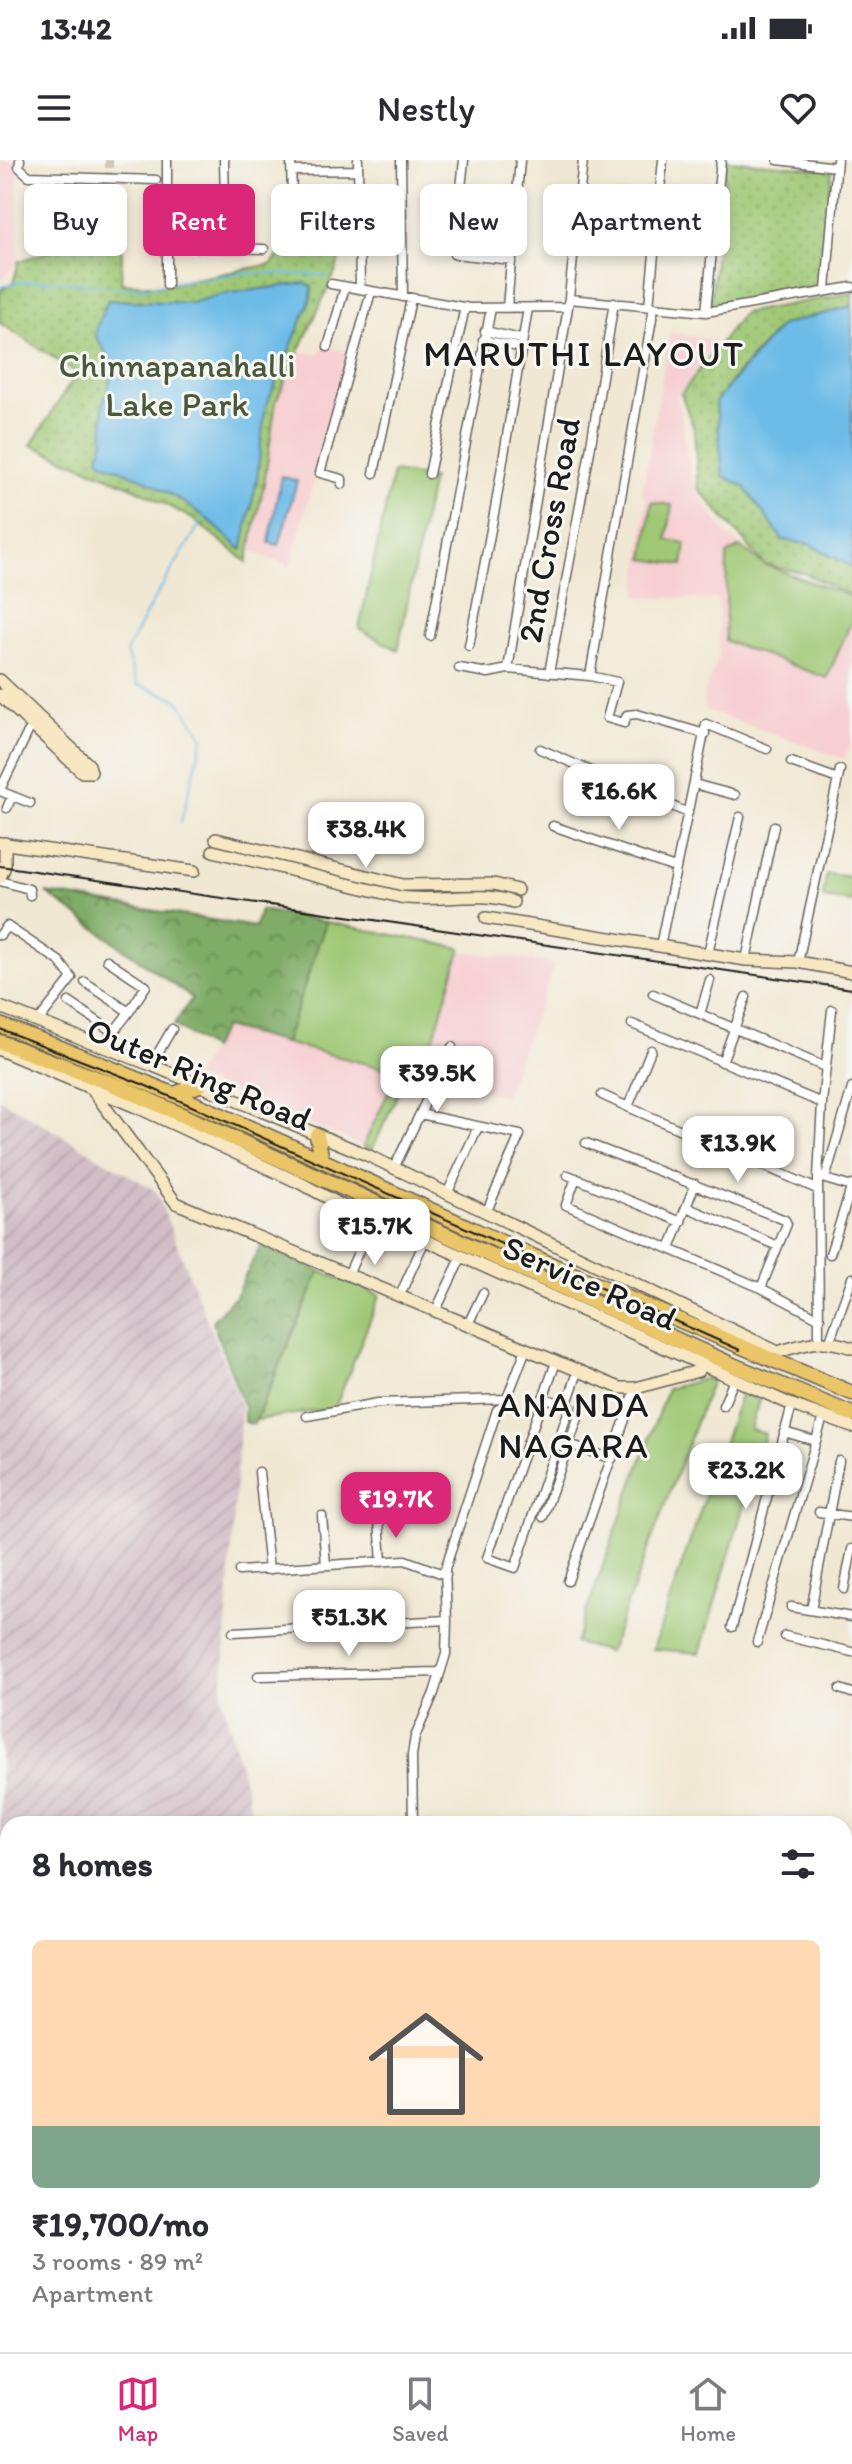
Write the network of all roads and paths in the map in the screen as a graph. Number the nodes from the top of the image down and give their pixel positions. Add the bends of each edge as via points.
1 (20, 160) edge
2 (167, 160) edge
3 (224, 160) edge
4 (291, 160) edge
5 (401, 160) edge
6 (464, 160) edge
7 (520, 160) edge
8 (583, 160) edge
9 (663, 160) edge
10 (721, 160) edge
11 (778, 160) edge
12 (786, 160) edge
13 (837, 163) edge
14 (358, 165) edge
15 (292, 171) junction
16 (156, 180) dead end
17 (166, 184) edge
18 (225, 184) edge
19 (292, 184) edge
20 (255, 249) edge
21 (264, 249) dead end
22 (165, 256) edge
23 (360, 256) edge
24 (512, 260) junction
25 (331, 284) dead end
26 (167, 285) dead end
27 (345, 287) junction
28 (852, 287) edge
29 (360, 289) junction
30 (826, 290) junction
31 (371, 292) junction
32 (407, 298) junction
33 (614, 302) junction
34 (569, 303) junction
35 (651, 306) junction
36 (465, 307) junction
37 (507, 307) junction
38 (491, 308) junction
39 (528, 308) junction
40 (706, 312) junction
41 (484, 336) junction
42 (517, 338) dead end
43 (328, 347) dead end
44 (523, 348) junction
45 (374, 473) dead end
46 (429, 474) dead end
47 (342, 484) dead end
48 (430, 636) dead end
49 (469, 646) dead end
50 (459, 668) dead end
51 (508, 669) junction
52 (549, 673) junction
53 (590, 676) junction
54 (0, 680) edge
55 (0, 695) edge
56 (28, 732) dead end
57 (705, 734) junction
58 (540, 749) dead end
59 (767, 749) dead end
60 (791, 762) dead end
61 (694, 784) junction
62 (0, 791) edge
63 (735, 795) dead end
64 (12, 796) junction
65 (30, 803) dead end
66 (7, 808) dead end
67 (688, 813) junction
68 (740, 817) dead end
69 (553, 826) dead end
70 (774, 826) dead end
71 (2, 843) edge
72 (214, 845) dead end
73 (675, 868) junction
74 (194, 871) dead end
75 (0, 880) edge
76 (30, 895) dead end
77 (515, 896) dead end
78 (486, 918) dead end
79 (0, 935) edge
80 (660, 946) junction
81 (708, 953) junction
82 (107, 960) dead end
83 (746, 960) junction
84 (798, 962) junction
85 (852, 972) edge
86 (710, 980) dead end
87 (85, 982) dead end
88 (653, 994) dead end
89 (746, 997) dead end
90 (69, 1002) dead end
91 (0, 1007) edge
92 (832, 1010) dead end
93 (129, 1012) junction
94 (700, 1014) junction
95 (39, 1020) junction
96 (632, 1024) dead end
97 (0, 1025) edge
98 (734, 1028) junction
99 (172, 1029) dead end
100 (113, 1032) junction
101 (0, 1042) edge
102 (103, 1046) junction
103 (452, 1047) dead end
104 (0, 1050) edge
105 (651, 1050) dead end
106 (722, 1062) junction
107 (151, 1065) junction
108 (825, 1067) junction
109 (200, 1085) junction
110 (852, 1088) edge
111 (93, 1090) junction
112 (174, 1094) junction
113 (602, 1095) dead end
114 (822, 1103) junction
115 (628, 1107) junction
116 (420, 1114) junction
117 (478, 1127) junction
118 (317, 1135) junction
119 (586, 1143) dead end
120 (322, 1160) junction
121 (394, 1168) junction
122 (821, 1178) junction
123 (695, 1184) junction
124 (852, 1186) edge
125 (817, 1189) junction
126 (447, 1194) junction
127 (686, 1207) junction
128 (486, 1213) junction
129 (373, 1219) junction
130 (681, 1222) junction
131 (425, 1240) junction
132 (778, 1246) junction
133 (670, 1249) junction
134 (830, 1254) dead end
135 (462, 1256) junction
136 (348, 1275) junction
137 (852, 1278) edge
138 (761, 1288) junction
139 (483, 1293) dead end
140 (400, 1295) junction
141 (436, 1310) junction
142 (820, 1319) junction
143 (468, 1324) junction
144 (824, 1341) junction
145 (852, 1348) edge
146 (526, 1349) junction
147 (773, 1356) junction
148 (705, 1359) junction
149 (556, 1362) junction
150 (578, 1372) junction
151 (734, 1380) junction
152 (636, 1388) junction
153 (852, 1393) edge
154 (543, 1397) junction
155 (507, 1399) junction
156 (792, 1405) junction
157 (566, 1406) junction
158 (723, 1406) dead end
159 (582, 1407) dead end
160 (852, 1414) edge
161 (307, 1416) dead end
162 (823, 1417) junction
163 (852, 1427) edge
164 (784, 1432) junction
165 (815, 1441) junction
166 (569, 1444) junction
167 (612, 1459) junction
168 (839, 1461) dead end
169 (259, 1472) dead end
170 (819, 1512) dead end
171 (830, 1514) junction
172 (322, 1516) dead end
173 (543, 1517) dead end
174 (852, 1517) edge
175 (379, 1520) dead end
176 (852, 1549) edge
177 (382, 1562) junction
178 (326, 1565) junction
179 (269, 1570) junction
180 (239, 1571) dead end
181 (446, 1575) junction
182 (568, 1581) dead end
183 (844, 1589) dead end
184 (791, 1607) dead end
185 (811, 1610) junction
186 (852, 1617) edge
187 (447, 1620) junction
188 (732, 1627) dead end
189 (233, 1632) dead end
190 (785, 1636) dead end
191 (757, 1642) dead end
192 (852, 1652) edge
193 (440, 1672) junction
194 (258, 1676) dead end
195 (840, 1689) dead end
196 (852, 1693) edge
197 (413, 1816) edge

1 - 16 street via 19,167 29,176
2 - 17 street
3 - 18 street
4 - 15 street
5 - 32 street
6 - 24 street via 454,254
7 - 24 street
8 - 34 street
9 - 35 street
10 - 40 street
11 - 12 street
12 - 13 street
13 - 30 street
14 - 15 street
15 - 19 street
20 - 21 street
22 - 26 street
23 - 29 street
24 - 37 street
25 - 27 street
27 - 29 street
27 - 43 street
28 - 30 street
29 - 31 street
30 - 40 street
31 - 32 street
31 - 47 street via 320,473 342,479
32 - 36 street
32 - 45 street
33 - 34 street
33 - 35 street
33 - 52 street, 2nd Cross Road
34 - 39 street
34 - 51 street
35 - 40 street
35 - 53 street
36 - 38 street
36 - 46 street
37 - 38 street
37 - 39 street
38 - 41 street
39 - 44 street
41 - 42 street
41 - 44 street
41 - 48 street
44 - 49 street
50 - 51 street via 488,673
51 - 52 street
52 - 53 street
53 - 57 street via 617,682 607,718 624,723 627,715 637,714
54 - 55 street via 91,772 82,772
56 - 62 street
57 - 59 street via 706,724
57 - 61 street
58 - 67 street
60 - 84 street via 839,774
61 - 63 street
61 - 67 street
62 - 64 street
64 - 65 street
64 - 66 street
67 - 73 street
68 - 81 street
69 - 73 street
70 - 83 street
71 - 74 street
71 - 75 street via 5,866
72 - 77 street via 410,886 494,884
73 - 80 street
75 - 76 street via 29,889
78 - 80 street
79 - 95 street via 7,926 59,961 72,978
80 - 81 street
81 - 83 street
82 - 93 street via 146,986
83 - 84 street
84 - 85 street
86 - 94 street
87 - 93 street
88 - 94 street
89 - 98 street
90 - 100 street
91 - 95 street, Service Road
92 - 108 street
93 - 100 street
94 - 98 street
95 - 102 street, Service Road
96 - 106 street
97 - 112 highway, Outer Ring Road
98 - 106 street
98 - 108 street
99 - 107 street
100 - 102 street
101 - 148 highway, Outer Ring Road via 120,1087
102 - 107 street, Service Road
103 - 116 street
104 - 111 street, Service Road
105 - 115 street
106 - 114 street
107 - 109 street, Service Road
108 - 114 street
109 - 112 highway
109 - 118 street, Service Road
110 - 122 street
111 - 129 street, Service Road
111 - 136 street via 176,1203
112 - 120 highway, Outer Ring Road
113 - 115 street
114 - 122 street
115 - 125 street
116 - 117 street
116 - 121 street
117 - 126 street
117 - 128 street via 520,1135
118 - 120 highway
118 - 121 street, Service Road
119 - 123 street
120 - 147 highway, Outer Ring Road
121 - 126 street, Service Road
122 - 124 street
122 - 125 street
123 - 127 street
123 - 132 street via 783,1218 787,1224
124 - 134 street
125 - 142 street
126 - 128 street, Service Road
127 - 130 street
127 - 132 street
128 - 147 street, Service Road
129 - 131 street, Service Road
129 - 136 street
130 - 133 street
130 - 133 street via 572,1177 566,1205
131 - 135 street, Service Road
131 - 140 street
132 - 138 street
133 - 138 street
135 - 141 street
135 - 148 street, Service Road
136 - 140 street
137 - 144 street
138 - 142 street
139 - 143 street
140 - 141 street
141 - 143 street
142 - 144 street
143 - 146 street
144 - 145 street
144 - 147 street
146 - 149 street
146 - 155 street
147 - 153 highway, Outer Ring Road
148 - 151 street, Service Road
148 - 152 street via 698,1371
148 - 160 highway, Outer Ring Road
149 - 150 street
149 - 154 street
150 - 152 street via 620,1388
150 - 157 street
151 - 156 street, Service Road
151 - 158 street
152 - 167 street
154 - 157 street
154 - 157 street via 487,1558 515,1568 570,1407
155 - 161 street via 378,1403
155 - 181 street via 497,1410
156 - 162 street, Service Road
156 - 164 street
159 - 166 street
162 - 163 street, Service Road
162 - 165 street
164 - 165 street
164 - 188 street
165 - 191 street
166 - 167 street
166 - 173 street
167 - 182 street
168 - 171 street
169 - 179 street
170 - 171 street
171 - 174 street
171 - 185 street
172 - 178 street
175 - 177 street
176 - 183 street
177 - 178 street
177 - 181 street via 405,1560
178 - 179 street
179 - 180 street
181 - 187 street
184 - 185 street
185 - 186 street
187 - 189 street
187 - 193 street
190 - 192 street
193 - 194 street
193 - 197 street via 415,1737
195 - 196 street

